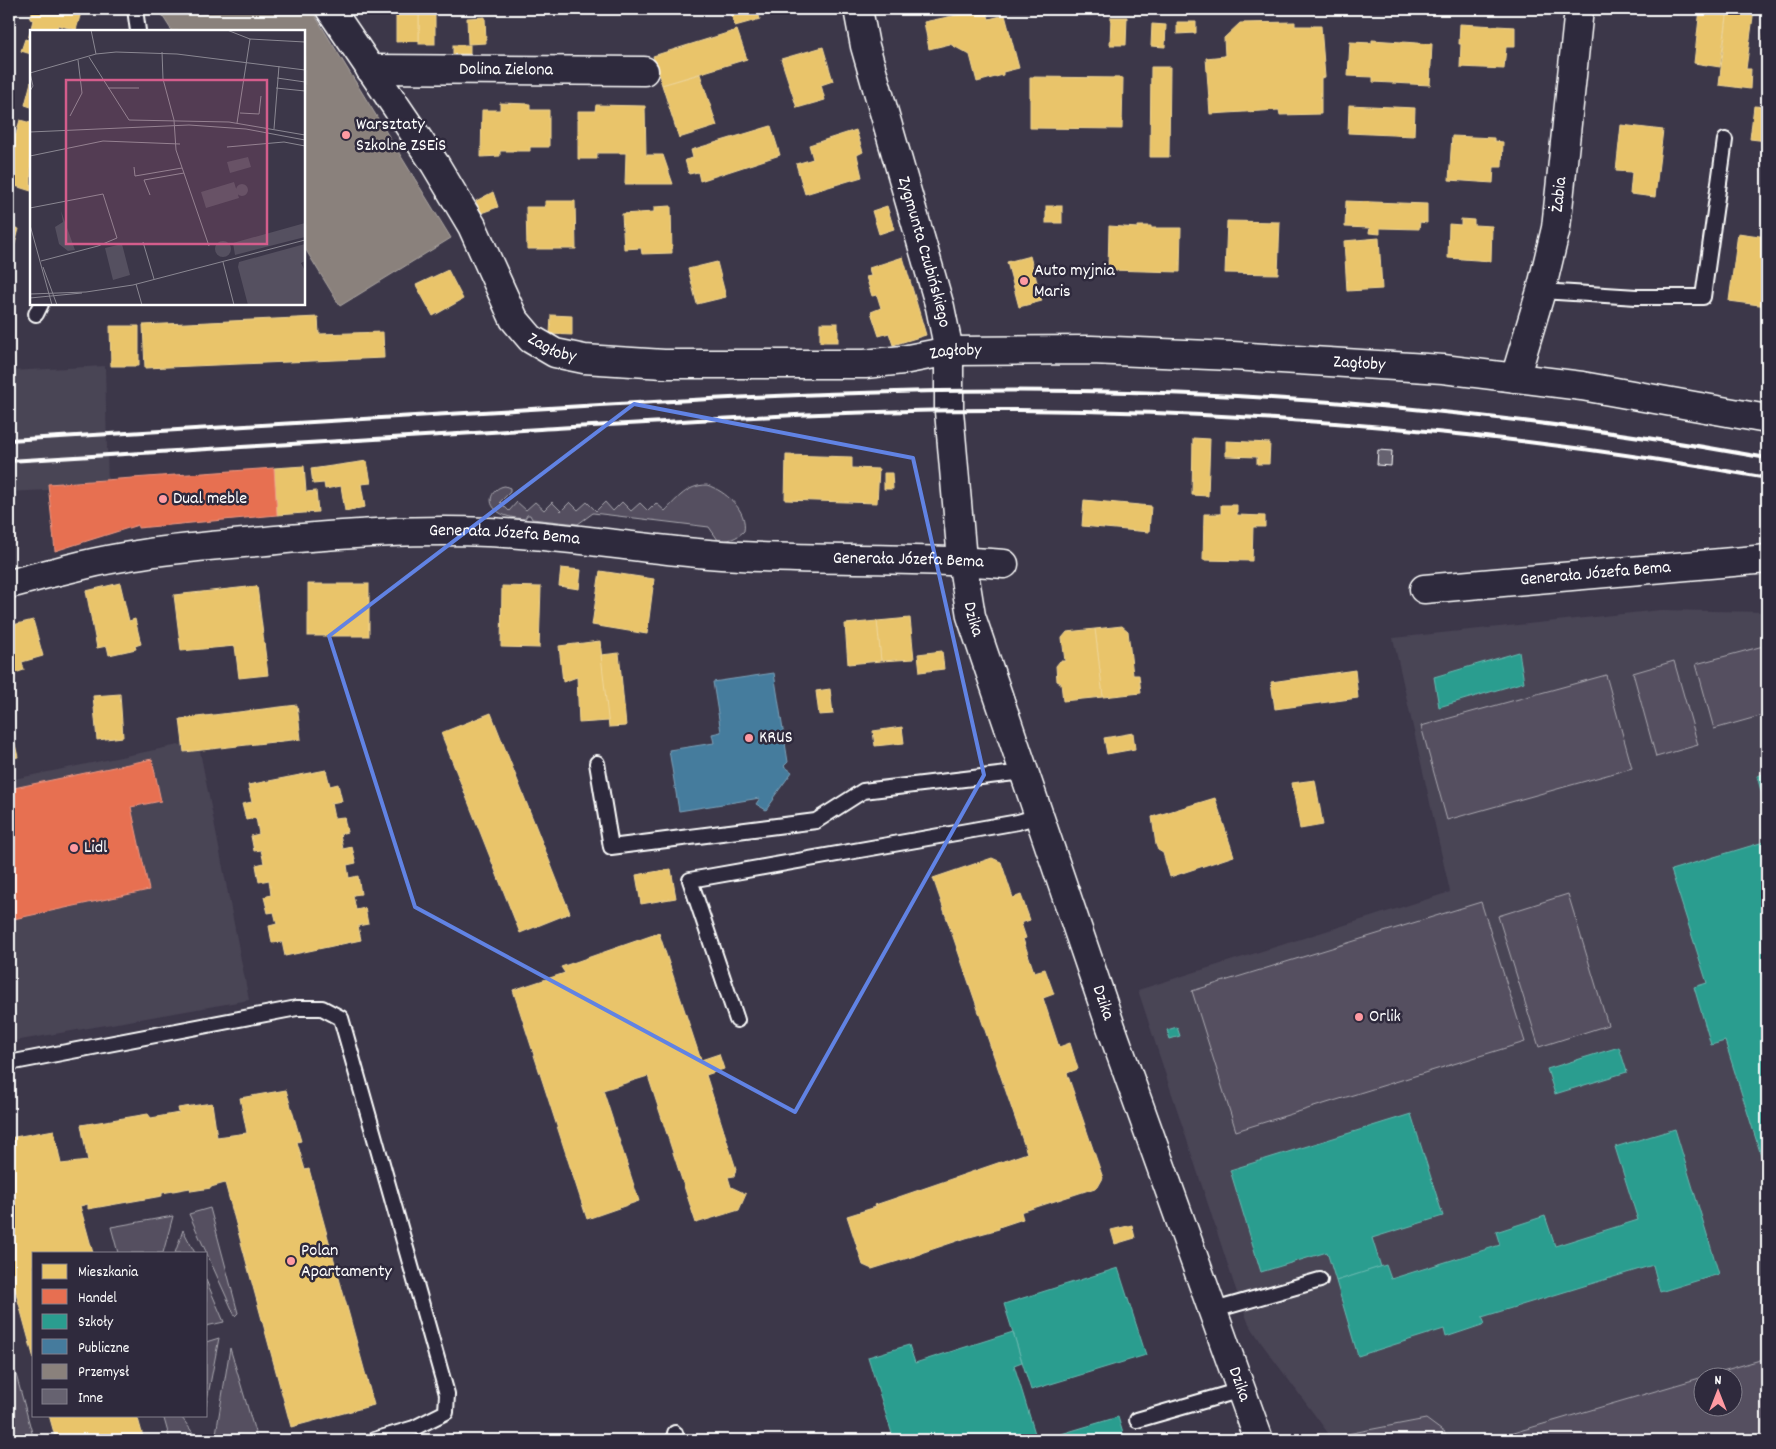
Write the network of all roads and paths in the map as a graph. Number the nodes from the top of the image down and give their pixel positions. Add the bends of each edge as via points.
1 (135, 9) edge
2 (330, 9) edge
3 (858, 9) edge
4 (1579, 9) edge
5 (138, 30) edge
6 (370, 69) junction
7 (644, 71) dead end
8 (1725, 140) dead end
9 (1541, 292) junction
10 (950, 351) junction
11 (1515, 378) junction
12 (1767, 419) edge
13 (1767, 559) edge
14 (962, 560) junction
15 (1004, 564) dead end
16 (9, 584) edge
17 (1424, 589) dead end
18 (597, 763) dead end
19 (1024, 772) junction
20 (1038, 816) junction
21 (737, 1020) dead end
22 (9, 1063) edge
23 (1320, 1280) dead end
24 (1211, 1311) junction
25 (1241, 1390) junction
26 (1137, 1420) dead end
27 (374, 1440) edge
28 (1258, 1440) edge

1 - 5 lane
2 - 6 street, Zagłoby
3 - 10 street, Zygmunta Czubińskiego via 865,46
4 - 9 street, Żabia via 1556,228
6 - 7 street, Dolina Zielona
6 - 10 street, Zagłoby via 435,164 472,226 514,319 531,339 556,353 584,359 664,364 865,364
8 - 9 lane via 1703,297
9 - 11 street, Żabia
10 - 11 street, Zagłoby via 1091,350 1233,356 1443,369
10 - 14 street, Zygmunta Czubińskiego via 949,411
11 - 12 street, Zagłoby via 1582,386
13 - 17 street, Generała Józefa Bema
14 - 15 street, Generała Józefa Bema
14 - 16 street, Generała Józefa Bema via 784,558 707,554 549,536 404,532 323,536 137,554
14 - 19 street, Dzika via 970,616
18 - 19 lane via 611,847 816,821 863,791
19 - 20 street, Dzika
20 - 21 lane via 690,880
20 - 24 street, Dzika
22 - 27 lane via 297,1008 322,1008 341,1018 447,1394 446,1412 414,1428
23 - 24 lane
24 - 25 street, Dzika
25 - 26 lane
25 - 28 street, Dzika

